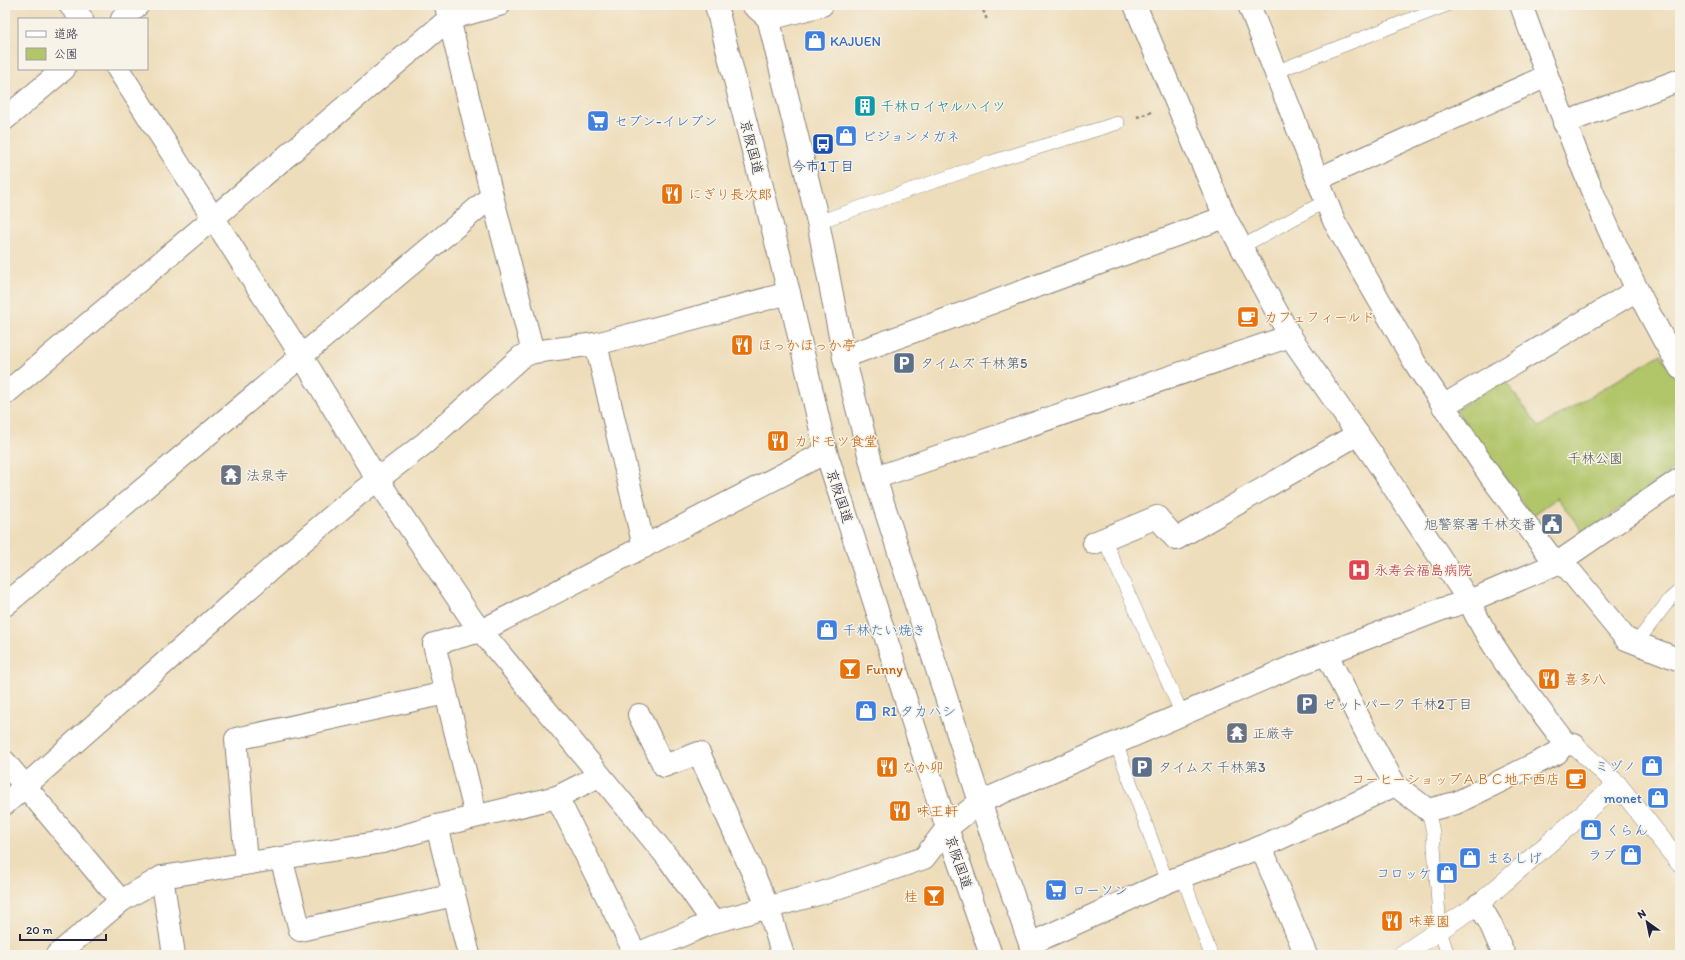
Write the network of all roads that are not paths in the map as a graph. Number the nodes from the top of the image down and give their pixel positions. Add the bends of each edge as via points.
1 (70, 5) edge
2 (138, 5) edge
3 (499, 5) edge
4 (716, 5) edge
5 (822, 5) edge
6 (1135, 5) edge
7 (1249, 5) edge
8 (1447, 5) edge
9 (1521, 5) edge
10 (762, 10) edge
11 (447, 12) edge
12 (81, 18) edge
13 (123, 18) edge
14 (63, 70) edge
15 (119, 70) edge
16 (1275, 72) junction
17 (1547, 76) junction
18 (1680, 80) edge
19 (5, 119) edge
20 (1118, 123) road end
21 (1564, 123) junction
22 (1318, 179) junction
23 (492, 196) junction
24 (1326, 201) junction
25 (1225, 217) junction
26 (213, 218) junction
27 (818, 222) junction
28 (1241, 247) junction
29 (1637, 290) junction
30 (789, 293) junction
31 (1290, 336) junction
32 (1673, 339) edge
33 (596, 344) junction
34 (533, 352) junction
35 (301, 355) junction
36 (844, 357) junction
37 (1680, 368) edge
38 (5, 394) edge
39 (1443, 406) junction
40 (1358, 434) junction
41 (826, 452) junction
42 (875, 478) junction
43 (1680, 478) edge
44 (378, 479) junction
45 (1099, 541) joint
46 (644, 547) junction
47 (1559, 563) junction
48 (1680, 590) edge
49 (1469, 601) junction
50 (5, 605) edge
51 (481, 632) junction
52 (1636, 643) junction
53 (1326, 653) junction
54 (1680, 660) edge
55 (446, 694) junction
56 (1182, 714) junction
57 (639, 715) dead end
58 (1116, 743) junction
59 (1569, 744) junction
60 (5, 762) edge
61 (599, 776) junction
62 (1617, 784) junction
63 (1395, 785) junction
64 (26, 786) junction
65 (557, 796) junction
66 (980, 802) junction
67 (5, 804) edge
68 (1428, 810) junction
69 (476, 816) junction
70 (437, 826) junction
71 (947, 828) junction
72 (1261, 847) junction
73 (281, 858) junction
74 (246, 863) junction
75 (1680, 863) edge
76 (162, 876) junction
77 (1175, 880) junction
78 (454, 895) junction
79 (121, 901) junction
80 (1479, 904) junction
81 (768, 907) junction
82 (714, 922) junction
83 (1440, 932) junction
84 (1032, 949) edge
85 (57, 955) edge
86 (174, 955) edge
87 (469, 955) edge
88 (635, 955) edge
89 (784, 955) edge
90 (991, 955) edge
91 (1211, 955) edge
92 (1306, 955) edge
93 (1402, 955) edge
94 (1448, 955) edge
95 (1504, 955) edge

1 - 12 main road
2 - 13 main road
3 - 11 main road
4 - 30 main road, 京阪国道
5 - 10 main road
6 - 25 main road
7 - 16 main road
8 - 16 lane
9 - 17 main road
10 - 27 main road
11 - 23 main road
11 - 26 main road
14 - 19 main road
15 - 26 main road
16 - 22 main road
17 - 21 main road
17 - 22 main road
18 - 21 main road
20 - 27 lane via 991,162
21 - 29 main road
22 - 24 main road
23 - 34 main road
23 - 35 main road
24 - 28 lane
24 - 39 main road via 1349,248 1415,363
25 - 28 main road
25 - 36 main road
26 - 35 main road
26 - 38 main road
27 - 36 main road
28 - 31 main road
29 - 32 main road
29 - 39 main road
30 - 33 main road
30 - 41 main road, 京阪国道
31 - 40 main road
31 - 42 main road
32 - 37 main road
33 - 34 main road
33 - 46 main road
34 - 44 main road via 521,357 425,443
35 - 44 main road
35 - 50 main road
36 - 42 main road
39 - 47 main road via 1491,478
40 - 45 main road via 1176,539 1157,517
40 - 49 main road
41 - 46 main road
41 - 71 main road, 京阪国道
42 - 66 main road
43 - 47 main road
44 - 51 main road
44 - 64 main road via 290,552
45 - 56 lane
46 - 51 main road
47 - 49 main road
47 - 52 main road via 1626,639
48 - 52 lane
49 - 53 main road
49 - 59 main road via 1479,624 1499,653
51 - 55 main road via 434,644
51 - 61 main road
52 - 54 main road
53 - 56 main road
53 - 63 main road
55 - 69 main road
55 - 74 main road via 236,739
56 - 58 main road
57 - 81 main road via 664,766 699,753
58 - 66 main road
58 - 77 lane
59 - 62 street
59 - 68 main road via 1557,753 1456,804
60 - 64 main road
61 - 65 main road
61 - 82 main road via 668,858
62 - 75 street
62 - 80 street
63 - 68 main road
63 - 72 main road
64 - 67 main road
64 - 79 main road
65 - 69 main road
65 - 88 main road
66 - 71 main road
66 - 84 main road
68 - 83 lane via 1433,832
69 - 70 main road
70 - 73 main road via 383,842
70 - 78 main road
71 - 81 main road via 924,858 822,893
71 - 90 main road, 京阪国道
72 - 77 main road
72 - 92 main road
73 - 74 main road
73 - 78 main road via 300,930
74 - 76 main road
76 - 79 main road
76 - 86 main road
77 - 84 main road
77 - 91 lane
78 - 87 main road
79 - 85 main road
80 - 83 street
80 - 95 main road
81 - 82 main road
81 - 89 main road
82 - 88 main road
83 - 93 street
83 - 94 lane

